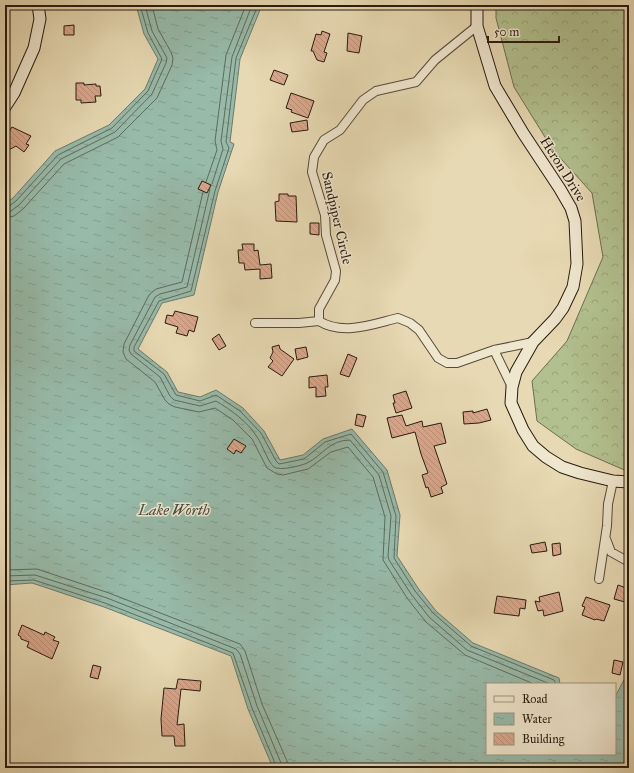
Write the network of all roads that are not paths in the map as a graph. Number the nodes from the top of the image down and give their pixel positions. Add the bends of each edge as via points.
1 (38, 5) edge
2 (478, 5) edge
3 (477, 26) junction
4 (5, 107) edge
5 (320, 321) junction
6 (255, 323) dead end
7 (533, 342) junction
8 (494, 350) junction
9 (512, 387) junction
10 (613, 481) junction
11 (629, 482) edge
12 (605, 538) junction
13 (629, 562) edge
14 (599, 579) dead end

1 - 4 street via 40,19 34,48
2 - 3 street, Heron Drive
3 - 5 street, Sandpiper Circle via 435,60 416,82 376,91 363,100 340,130 324,140 314,156 312,172 325,215 326,235 336,271 335,280 319,309
3 - 7 street, Heron Drive via 495,86 560,189 575,221 577,264 573,288 555,319
5 - 6 street
5 - 8 street via 327,326 340,328 363,327 402,319 419,330 438,358 446,363
7 - 8 street
7 - 9 street, Heron Drive via 516,372
8 - 9 street
9 - 10 street, Heron Drive via 511,403 533,446 562,467
10 - 11 street, Heron Drive
10 - 12 street
12 - 13 street via 611,552
12 - 14 street

